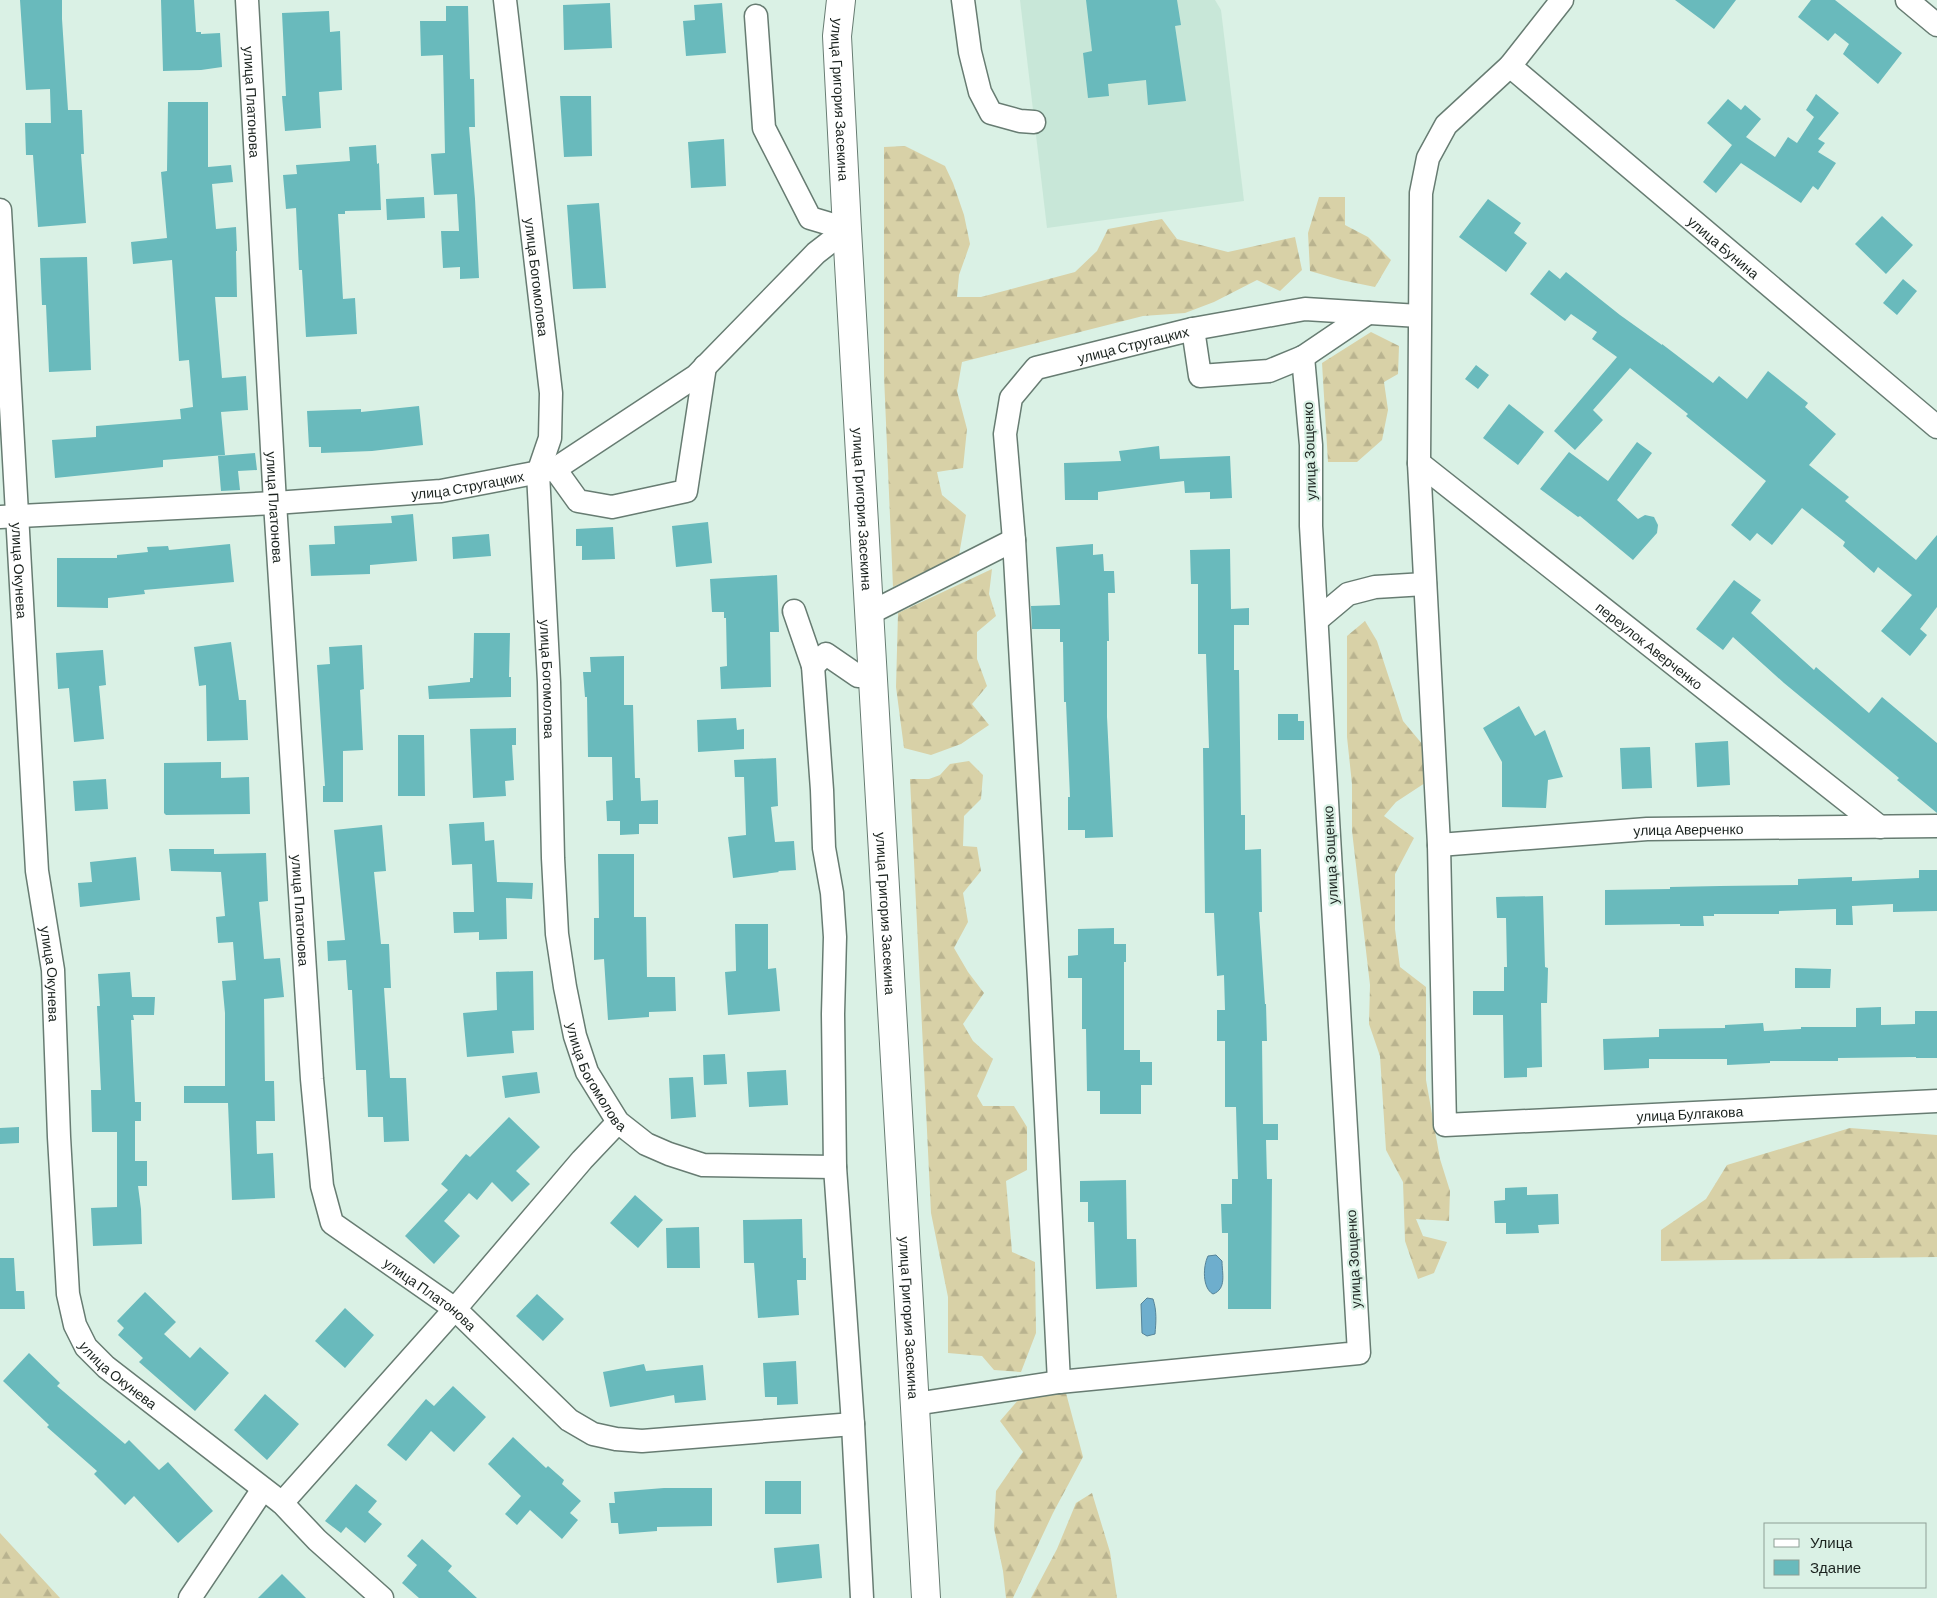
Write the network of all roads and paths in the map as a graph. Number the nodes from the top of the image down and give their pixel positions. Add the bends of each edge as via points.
1 (247, 0) edge
2 (505, 0) edge
3 (841, 0) edge
4 (963, 0) edge
5 (1562, 0) edge
6 (1907, 0) edge
7 (756, 16) dead end
8 (1937, 25) edge
9 (1510, 66) junction
10 (1034, 122) dead end
11 (0, 210) edge
12 (847, 228) junction
13 (1368, 313) junction
14 (1419, 316) junction
15 (1193, 329) junction
16 (1303, 357) junction
17 (706, 366) junction
18 (1937, 427) edge
19 (1419, 463) junction
20 (546, 471) junction
21 (275, 503) junction
22 (9, 516) edge
23 (1014, 540) junction
24 (1425, 584) junction
25 (794, 611) dead end
26 (870, 613) junction
27 (1317, 620) junction
28 (813, 666) junction
29 (874, 674) junction
30 (1937, 826) edge
31 (1880, 827) junction
32 (1440, 845) junction
33 (1937, 1101) edge
34 (618, 1122) junction
35 (835, 1167) junction
36 (456, 1310) junction
37 (1059, 1382) junction
38 (915, 1404) junction
39 (853, 1424) junction
40 (263, 1489) junction
41 (282, 1503) junction
42 (190, 1598) edge
43 (382, 1598) edge
44 (862, 1598) edge
45 (926, 1598) edge

1 - 21 street, улица Платонова
2 - 20 street, улица Богомолова via 551,393
3 - 12 main road, улица Григория Засекина via 837,36
4 - 10 street via 970,52 980,92 991,113
5 - 9 street
6 - 8 street
7 - 12 street via 764,128 810,218
9 - 14 street via 1446,125 1428,158 1421,193
9 - 18 street, улица Бунина
11 - 22 street, улица Окунева
12 - 17 street, улица Стругацких via 816,253
12 - 26 main road, улица Григория Засекина
13 - 14 street, улица Стругацких
13 - 15 street, улица Стругацких via 1305,309
13 - 16 street
14 - 19 street
15 - 16 street via 1200,376 1269,370
15 - 23 street, улица Стругацких via 1036,368 1011,398 1006,434
16 - 27 street, улица Зощенко via 1311,444 1311,526
17 - 20 street, улица Стругацких via 696,376
17 - 20 street via 686,491 612,507 578,501
19 - 24 street
19 - 31 street, переулок Аверченко
20 - 21 street, улица Стругацких via 441,491
20 - 34 street, улица Богомолова via 557,934 575,1036 587,1072
21 - 22 street, улица Стругацких
21 - 36 street, улица Платонова via 312,1079 322,1186 332,1223
22 - 40 street, улица Окунева via 38,871 53,970 67,1284 75,1325 86,1347 106,1367
23 - 26 street
23 - 37 street via 1040,979
24 - 27 street via 1374,588 1348,594
24 - 32 street
25 - 28 street
26 - 29 main road, улица Григория Засекина
27 - 37 street, улица Зощенко via 1359,1353
28 - 29 street via 826,654 858,676
28 - 35 street via 824,848 835,937
29 - 38 main road, улица Григория Засекина
30 - 31 street, улица Аверченко
31 - 32 street, улица Аверченко via 1647,829
32 - 33 street, улица Булгакова via 1445,1125
34 - 35 street, улица Богомолова via 646,1144 703,1165
34 - 36 street
35 - 39 street
36 - 39 street, улица Платонова via 569,1420 593,1434 616,1440 642,1441
36 - 41 street
37 - 38 street
38 - 45 main road, улица Григория Засекина
39 - 44 street
40 - 41 street, улица Окунева
40 - 42 street
41 - 43 street, улица Окунева via 317,1540

